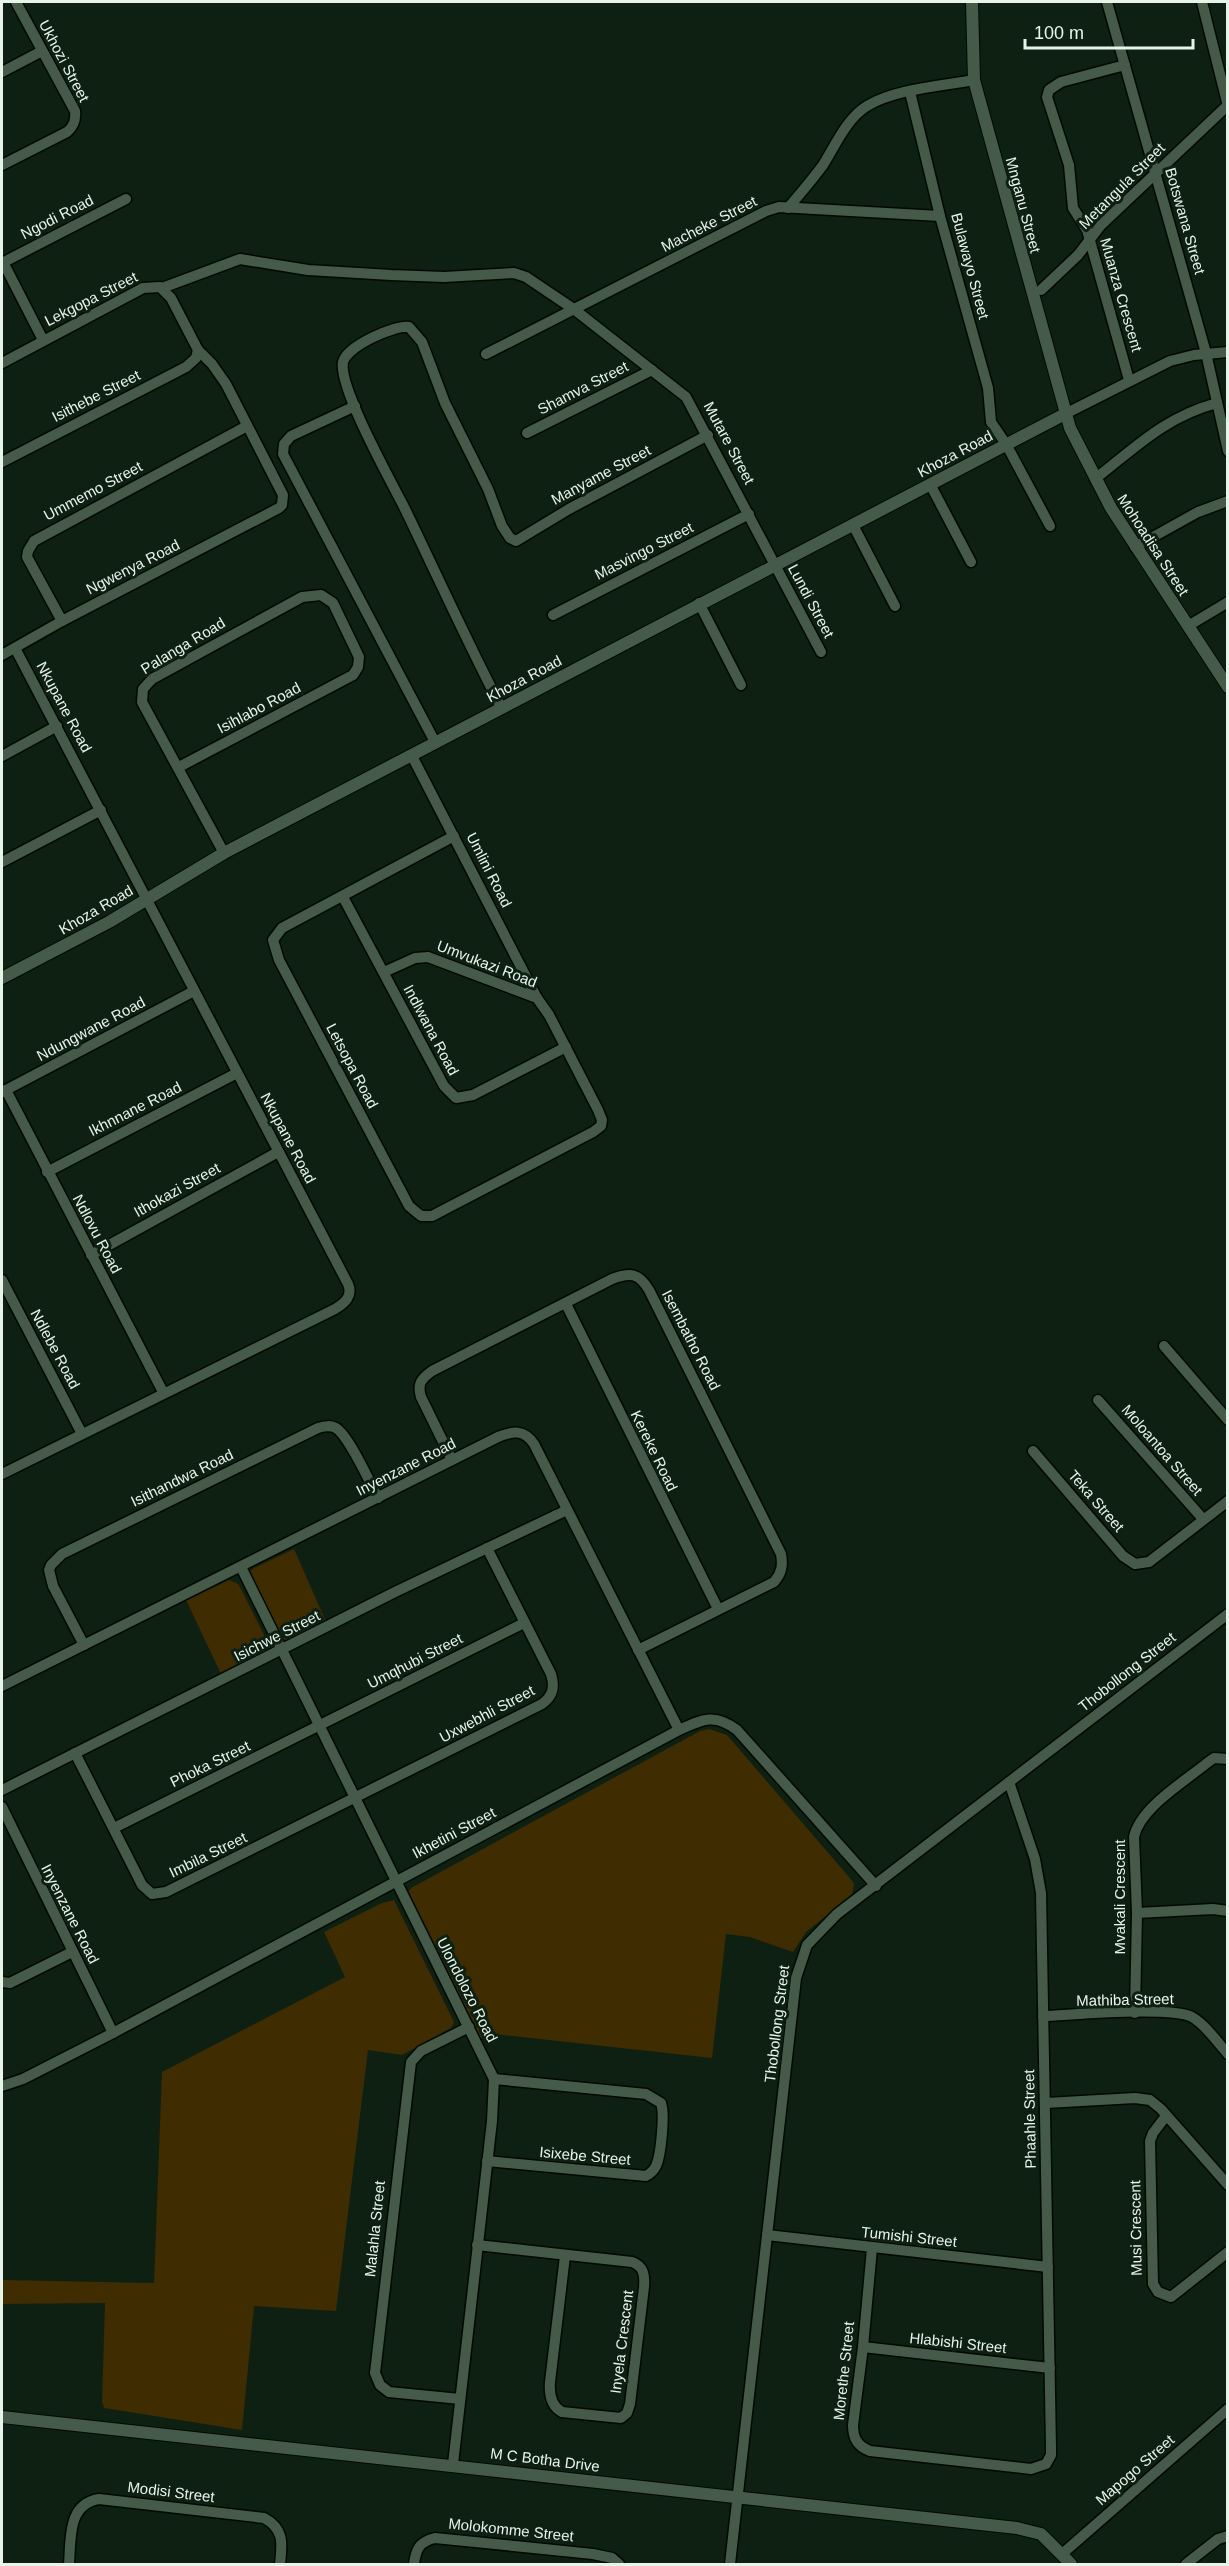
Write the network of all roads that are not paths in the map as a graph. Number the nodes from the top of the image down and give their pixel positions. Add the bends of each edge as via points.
1 (16, 2) edge
2 (972, 2) edge
3 (1107, 2) edge
4 (1202, 2) edge
5 (42, 51) junction
6 (1125, 65) junction
7 (2, 72) edge
8 (974, 80) junction
9 (910, 92) junction
10 (1227, 106) edge
11 (2, 165) edge
12 (1155, 172) junction
13 (126, 199) dead end
14 (788, 208) junction
15 (940, 216) junction
16 (1089, 239) junction
17 (2, 263) edge
18 (162, 288) junction
19 (1041, 290) dead end
20 (575, 310) junction
21 (43, 340) junction
22 (198, 351) junction
23 (1227, 352) edge
24 (1206, 353) junction
25 (486, 354) dead end
26 (2, 363) edge
27 (651, 370) junction
28 (1129, 380) junction
29 (355, 406) junction
30 (1221, 410) edge
31 (1065, 414) junction
32 (247, 426) junction
33 (527, 433) dead end
34 (708, 435) junction
35 (1006, 444) junction
36 (1227, 451) edge
37 (2, 462) edge
38 (1095, 479) junction
39 (930, 484) junction
40 (1227, 501) edge
41 (279, 508) joint
42 (749, 514) junction
43 (853, 525) junction
44 (1050, 526) dead end
45 (1135, 547) junction
46 (971, 562) dead end
47 (775, 565) junction
48 (1227, 602) edge
49 (699, 603) junction
50 (895, 606) dead end
51 (553, 615) dead end
52 (62, 621) junction
53 (1188, 626) junction
54 (15, 648) junction
55 (821, 652) dead end
56 (2, 655) edge
57 (353, 675) joint
58 (741, 685) dead end
59 (1227, 687) edge
60 (501, 707) junction
61 (57, 726) junction
62 (435, 742) junction
63 (2, 756) edge
64 (412, 756) junction
65 (179, 767) junction
66 (100, 810) junction
67 (454, 836) junction
68 (224, 853) junction
69 (2, 862) edge
70 (148, 897) junction
71 (343, 897) junction
72 (384, 972) junction
73 (2, 978) edge
74 (194, 991) junction
75 (537, 998) junction
76 (566, 1047) junction
77 (237, 1073) junction
78 (4, 1091) edge
79 (593, 1132) joint
80 (278, 1152) junction
81 (47, 1172) junction
82 (91, 1254) junction
83 (2, 1280) edge
84 (566, 1304) junction
85 (1164, 1346) dead end
86 (162, 1392) junction
87 (1098, 1400) dead end
88 (1227, 1420) edge
89 (81, 1432) junction
90 (1033, 1451) dead end
91 (452, 1460) junction
92 (2, 1474) edge
93 (378, 1498) junction
94 (1227, 1501) edge
95 (567, 1510) junction
96 (1203, 1519) junction
97 (488, 1548) junction
98 (241, 1567) junction
99 (718, 1610) junction
100 (1227, 1614) edge
101 (524, 1623) junction
102 (84, 1645) junction
103 (638, 1650) junction
104 (282, 1651) junction
105 (3, 1682) edge
106 (320, 1726) junction
107 (679, 1730) junction
108 (75, 1753) junction
109 (1227, 1758) edge
110 (1009, 1782) junction
111 (2, 1790) edge
112 (355, 1798) junction
113 (2, 1807) edge
114 (114, 1828) junction
115 (395, 1881) junction
116 (876, 1886) junction
117 (1227, 1911) edge
118 (1137, 1912) junction
119 (72, 1952) junction
120 (2, 1982) edge
121 (1135, 2013) junction
122 (1043, 2016) junction
123 (469, 2027) junction
124 (113, 2033) junction
125 (1227, 2054) edge
126 (494, 2079) junction
127 (2, 2086) edge
128 (1046, 2103) junction
129 (1166, 2116) junction
130 (487, 2162) junction
131 (1227, 2185) edge
132 (767, 2235) junction
133 (477, 2244) junction
134 (872, 2248) junction
135 (1227, 2252) edge
136 (565, 2256) junction
137 (1048, 2267) junction
138 (863, 2347) junction
139 (1050, 2368) junction
140 (460, 2399) junction
141 (1227, 2409) edge
142 (2, 2417) edge
143 (1049, 2461) joint
144 (453, 2464) junction
145 (739, 2498) junction
146 (1227, 2536) edge
147 (1062, 2554) junction
148 (69, 2565) edge
149 (280, 2565) edge
150 (414, 2565) edge
151 (619, 2565) edge
152 (730, 2565) edge
153 (1071, 2565) edge
154 (1186, 2565) edge

1 - 5 street, Ukhozi Street
2 - 8 street, Mnganu Street
3 - 6 street, Botswana Street
4 - 10 street
5 - 7 street
5 - 11 street, Ukhozi Street via 75,111 75,121 67,132
6 - 12 street, Botswana Street
6 - 16 street, Muanza Crescent via 1061,82 1049,90 1047,97 1069,165 1072,207
8 - 9 street
8 - 31 street, Mnganu Street
9 - 14 street via 879,100 854,118
9 - 15 street, Bulawayo Street
10 - 12 street, Metangula Street
12 - 16 street, Metangula Street
12 - 24 street, Botswana Street
13 - 17 street, Ngodi Road
14 - 15 street, Macheke Street
14 - 20 street, Macheke Street via 766,211
15 - 35 street, Bulawayo Street via 988,388 989,417
16 - 19 street, Metangula Street
16 - 28 street, Muanza Crescent
17 - 21 street
18 - 20 street, Mutare Street via 241,259 308,270 391,275 514,273
18 - 21 street, Lekgopa Street via 143,288
18 - 22 street, Lekgopa Street
20 - 25 street, Macheke Street
20 - 27 street, Mutare Street
21 - 26 street, Lekgopa Street
22 - 32 street, Lekgopa Street via 221,377
22 - 37 street, Isithebe Street via 186,367
23 - 24 street
24 - 28 street via 1170,361
24 - 30 street, Botswana Street
27 - 33 street, Shamva Street
27 - 34 street, Mutare Street via 686,397
28 - 31 street
29 - 34 street, Manyame Street via 344,360 356,346 396,327 409,327 422,342 502,525 510,538 519,540 569,508
29 - 60 street
29 - 62 street via 291,436 284,444 283,454
30 - 36 street, Botswana Street
30 - 38 street via 1191,410 1173,419
31 - 35 street, Khoza Road
31 - 38 street, Mohoadisa Street
32 - 41 street, Lekgopa Street via 280,489 283,501
32 - 52 street, Ummemo Street via 34,541 27,557
34 - 42 street, Mutare Street
35 - 39 street, Khoza Road
35 - 44 street, Bulawayo Street
38 - 45 street, Mohoadisa Street
39 - 43 street, Khoza Road
39 - 46 street
40 - 45 street via 1198,512
41 - 52 street, Ngwenya Road
42 - 47 street, Mutare Street
42 - 51 street, Masvingo Street
43 - 47 street, Khoza Road
43 - 50 street
45 - 53 street, Mohoadisa Street
47 - 49 street, Khoza Road
47 - 55 street, Lundi Street
48 - 53 street
49 - 58 street
49 - 60 street, Khoza Road
52 - 54 street, Ngwenya Road
53 - 59 street, Mohoadisa Street
54 - 56 street, Ngwenya Road
54 - 61 street, Nkupane Road
57 - 65 street, Isihlabo Road
57 - 65 street, Palanga Road via 359,657 337,609 321,595 302,597 146,684 142,702
60 - 62 street, Khoza Road
61 - 63 street
61 - 66 street, Nkupane Road
62 - 64 street, Khoza Road
64 - 67 street, Umlini Road
64 - 68 street, Khoza Road
65 - 68 street, Palanga Road
66 - 69 street
66 - 70 street, Nkupane Road
67 - 71 street, Letsopa Road
67 - 75 street, Umlini Road
68 - 70 street, Khoza Road
70 - 73 street, Khoza Road
70 - 74 street, Nkupane Road
71 - 72 street, Indlwana Road
71 - 79 street, Letsopa Road via 282,928 273,945 412,1209 421,1216 432,1216
72 - 75 street, Umvukazi Road via 415,958 428,957
72 - 76 street, Indlwana Road via 444,1086 456,1098 473,1095
74 - 77 street, Nkupane Road
74 - 78 street, Ndungwane Road
75 - 76 street, Umvukazi Road
76 - 79 street, Umvukazi Road via 602,1120
77 - 80 street, Nkupane Road
77 - 81 street, Ikhnnane Road
78 - 81 street, Ndlovu Road
80 - 82 street, Ithokazi Street
80 - 86 street, Nkupane Road via 348,1284 348,1299 336,1309
81 - 82 street, Ndlovu Road
82 - 86 street, Ndlovu Road
83 - 89 street, Ndlebe Road
84 - 91 street, Isembatho Road via 421,1380 418,1390
84 - 99 street, Kereke Road
84 - 99 street, Isembatho Road via 628,1273 644,1283 770,1533 783,1562 778,1577
85 - 88 street
86 - 89 street, Nkupane Road
87 - 96 street, Moloantoa Street
89 - 92 street, Nkupane Road
90 - 96 street, Teka Street via 1123,1556 1140,1565
91 - 93 street, Inyenzane Road
91 - 95 street, Inyenzane Road via 507,1433 522,1432 534,1444
93 - 98 street, Inyenzane Road
93 - 102 street, Isithandwa Road via 343,1434 327,1426 62,1554 51,1564 50,1578
94 - 96 street
95 - 97 street, Isichwe Street
95 - 103 street, Inyenzane Road
97 - 101 street, Uxwebhli Street
97 - 104 street, Isichwe Street
98 - 102 street, Inyenzane Road
98 - 104 street, Ulondolozo Road
99 - 103 street, Isembatho Road
100 - 110 street, Thobollong Street
101 - 106 street, Umqhubi Street
101 - 112 street, Uxwebhli Street via 552,1674 549,1698
102 - 105 street, Inyenzane Road
103 - 107 street, Inyenzane Road
104 - 106 street, Ulondolozo Road
104 - 108 street, Isichwe Street
106 - 112 street, Ulondolozo Road
106 - 114 street, Phoka Street
107 - 115 street, Ikhetini Street
107 - 116 street, Ikhetini Street via 719,1719 737,1730
108 - 111 street, Isichwe Street
108 - 114 street, Imbila Street
109 - 118 street, Mvakali Crescent via 1214,1758 1140,1820 1134,1837
110 - 116 street, Thobollong Street
110 - 122 street, Phaahle Street via 1039,1880
112 - 114 street, Imbila Street via 159,1894 142,1885
112 - 115 street, Ulondolozo Road
113 - 119 street, Inyenzane Road
115 - 123 street, Ulondolozo Road
115 - 124 street, Ikhetini Street
116 - 132 street, Thobollong Street via 815,1935 799,1966
117 - 118 street
118 - 121 street, Mvakali Crescent
119 - 120 street via 10,1983
119 - 124 street, Inyenzane Road
121 - 122 street, Mathiba Street
121 - 125 street, Mathiba Street via 1190,2016
122 - 128 street, Phaahle Street
123 - 126 street, Ulondolozo Road
123 - 140 street, Malahla Street via 421,2050 411,2062 375,2373 380,2385 389,2392
124 - 127 street, Ikhetini Street
126 - 130 street
126 - 130 street, Isixebe Street via 646,2094 661,2103 663,2113 657,2162 646,2176
128 - 129 street via 1143,2098 1154,2102
128 - 137 street, Phaahle Street
129 - 131 street
129 - 135 street, Musi Crescent via 1150,2141 1153,2284 1158,2292 1171,2297
130 - 133 street
132 - 134 street, Tumishi Street
132 - 145 street, Thobollong Street
133 - 136 street, Inyela Crescent
133 - 140 street
134 - 137 street, Tumishi Street
134 - 138 street, Morethe Street
136 - 136 street, Inyela Crescent via 632,2262 644,2274 630,2404 621,2418 562,2412 551,2398
137 - 139 street, Phaahle Street
138 - 139 street, Hlabishi Street
138 - 143 street, Morethe Street via 853,2425 855,2440 863,2448 1031,2469
139 - 143 street, Phaahle Street
140 - 144 street
141 - 147 street, Mapogo Street
142 - 144 street, M C Botha Drive
144 - 145 street, M C Botha Drive
145 - 147 street, M C Botha Drive via 1017,2528 1041,2534
145 - 152 street, Thobollong Street
146 - 154 street
147 - 153 street, M C Botha Drive
148 - 149 street, Modisi Street via 75,2516 82,2505 99,2499 264,2518 281,2534
150 - 151 street, Molokomme Street via 419,2546 435,2538 593,2554 612,2558

